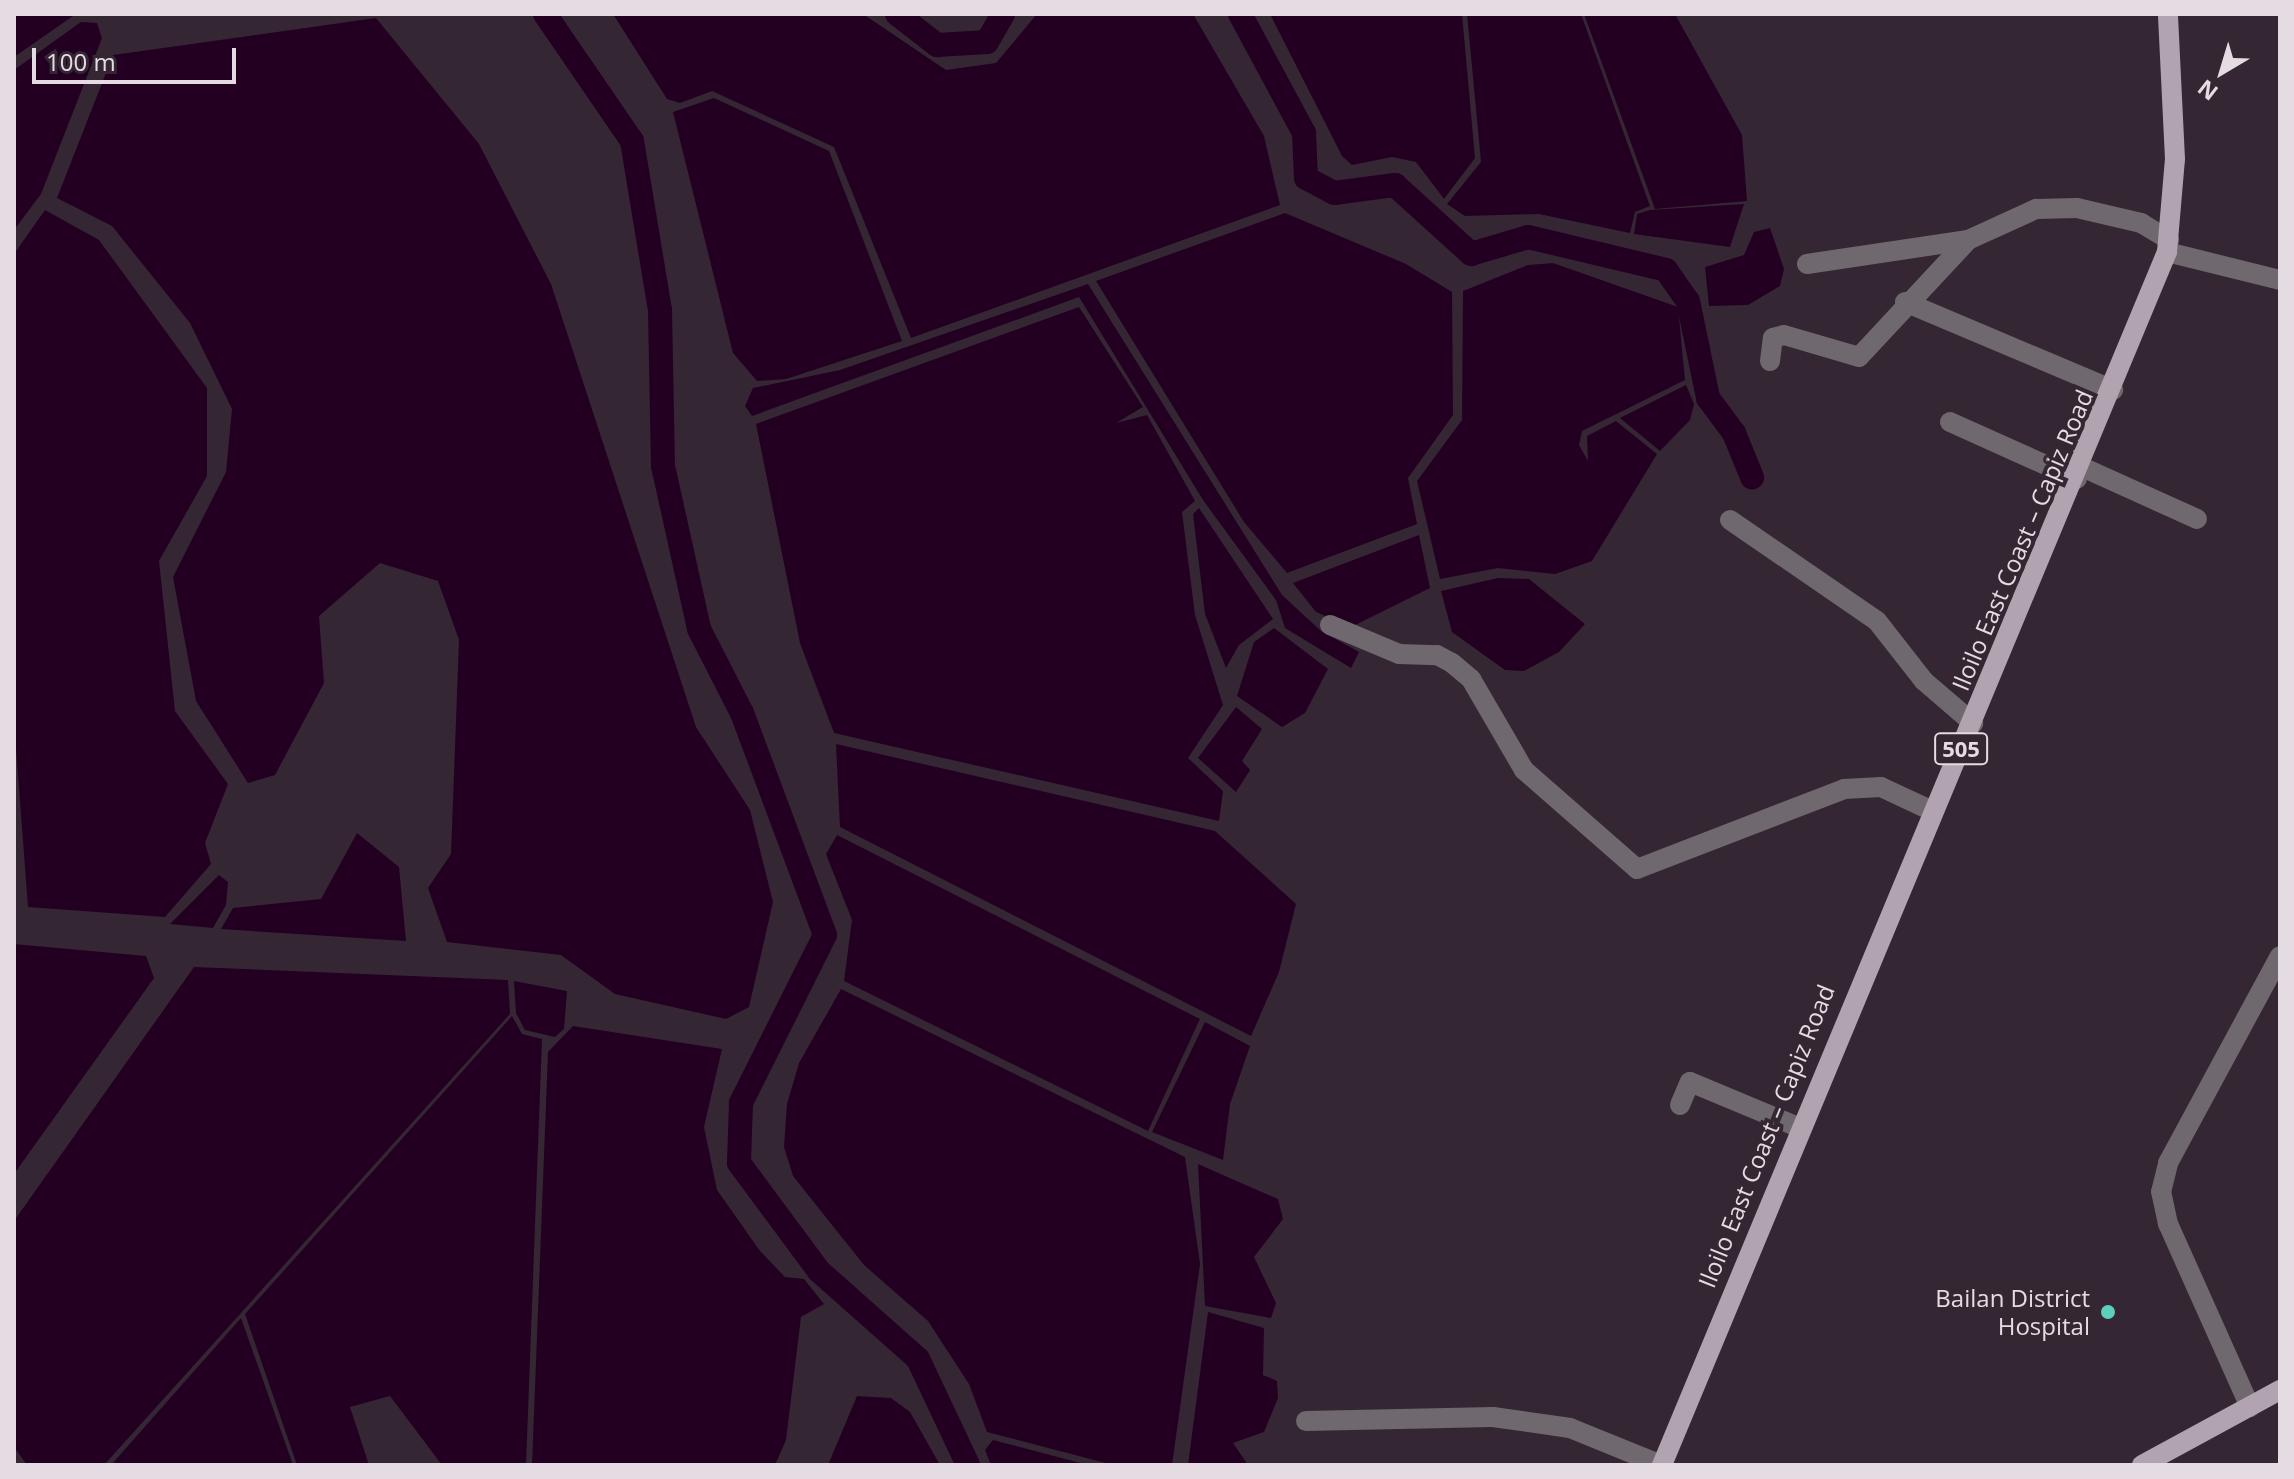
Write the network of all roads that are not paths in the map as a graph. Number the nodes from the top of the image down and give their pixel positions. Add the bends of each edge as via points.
1 (2168, 14) edge
2 (1968, 240) junction
3 (2168, 246) junction
4 (1807, 264) dead end
5 (2280, 280) edge
6 (1905, 302) junction
7 (1770, 361) dead end
8 (2113, 390) junction
9 (1950, 422) dead end
10 (2079, 473) junction
11 (2197, 519) dead end
12 (1730, 520) dead end
13 (1330, 625) dead end
14 (1973, 723) junction
15 (1930, 810) junction
16 (2280, 956) edge
17 (1680, 1105) dead end
18 (1798, 1127) junction
19 (2280, 1390) edge
20 (2250, 1407) junction
21 (1306, 1421) dead end
22 (1662, 1465) edge
23 (2142, 1465) edge

1 - 3 main road, Iloilo East Coast – Capiz Road / 505 via 2175,159
2 - 3 street via 2036,209 2077,208 2141,223
2 - 4 street
2 - 6 street
3 - 5 street
3 - 8 main road, Iloilo East Coast – Capiz Road / 505
6 - 7 street via 1859,357 1784,335 1773,338
6 - 8 street
8 - 10 main road, Iloilo East Coast – Capiz Road / 505
9 - 10 street
10 - 11 street
10 - 14 main road, Iloilo East Coast – Capiz Road / 505
12 - 14 street via 1877,621 1924,681
13 - 15 street via 1399,654 1437,655 1452,663 1471,679 1524,770 1637,869 1844,789 1881,787
14 - 15 main road, Iloilo East Coast – Capiz Road / 505
15 - 18 main road, Iloilo East Coast – Capiz Road / 505
16 - 20 street via 2168,1163 2161,1192 2168,1224
17 - 18 street via 1690,1082
18 - 22 main road, Iloilo East Coast – Capiz Road / 505
19 - 20 main road
20 - 23 main road
21 - 22 street via 1493,1417 1570,1428

